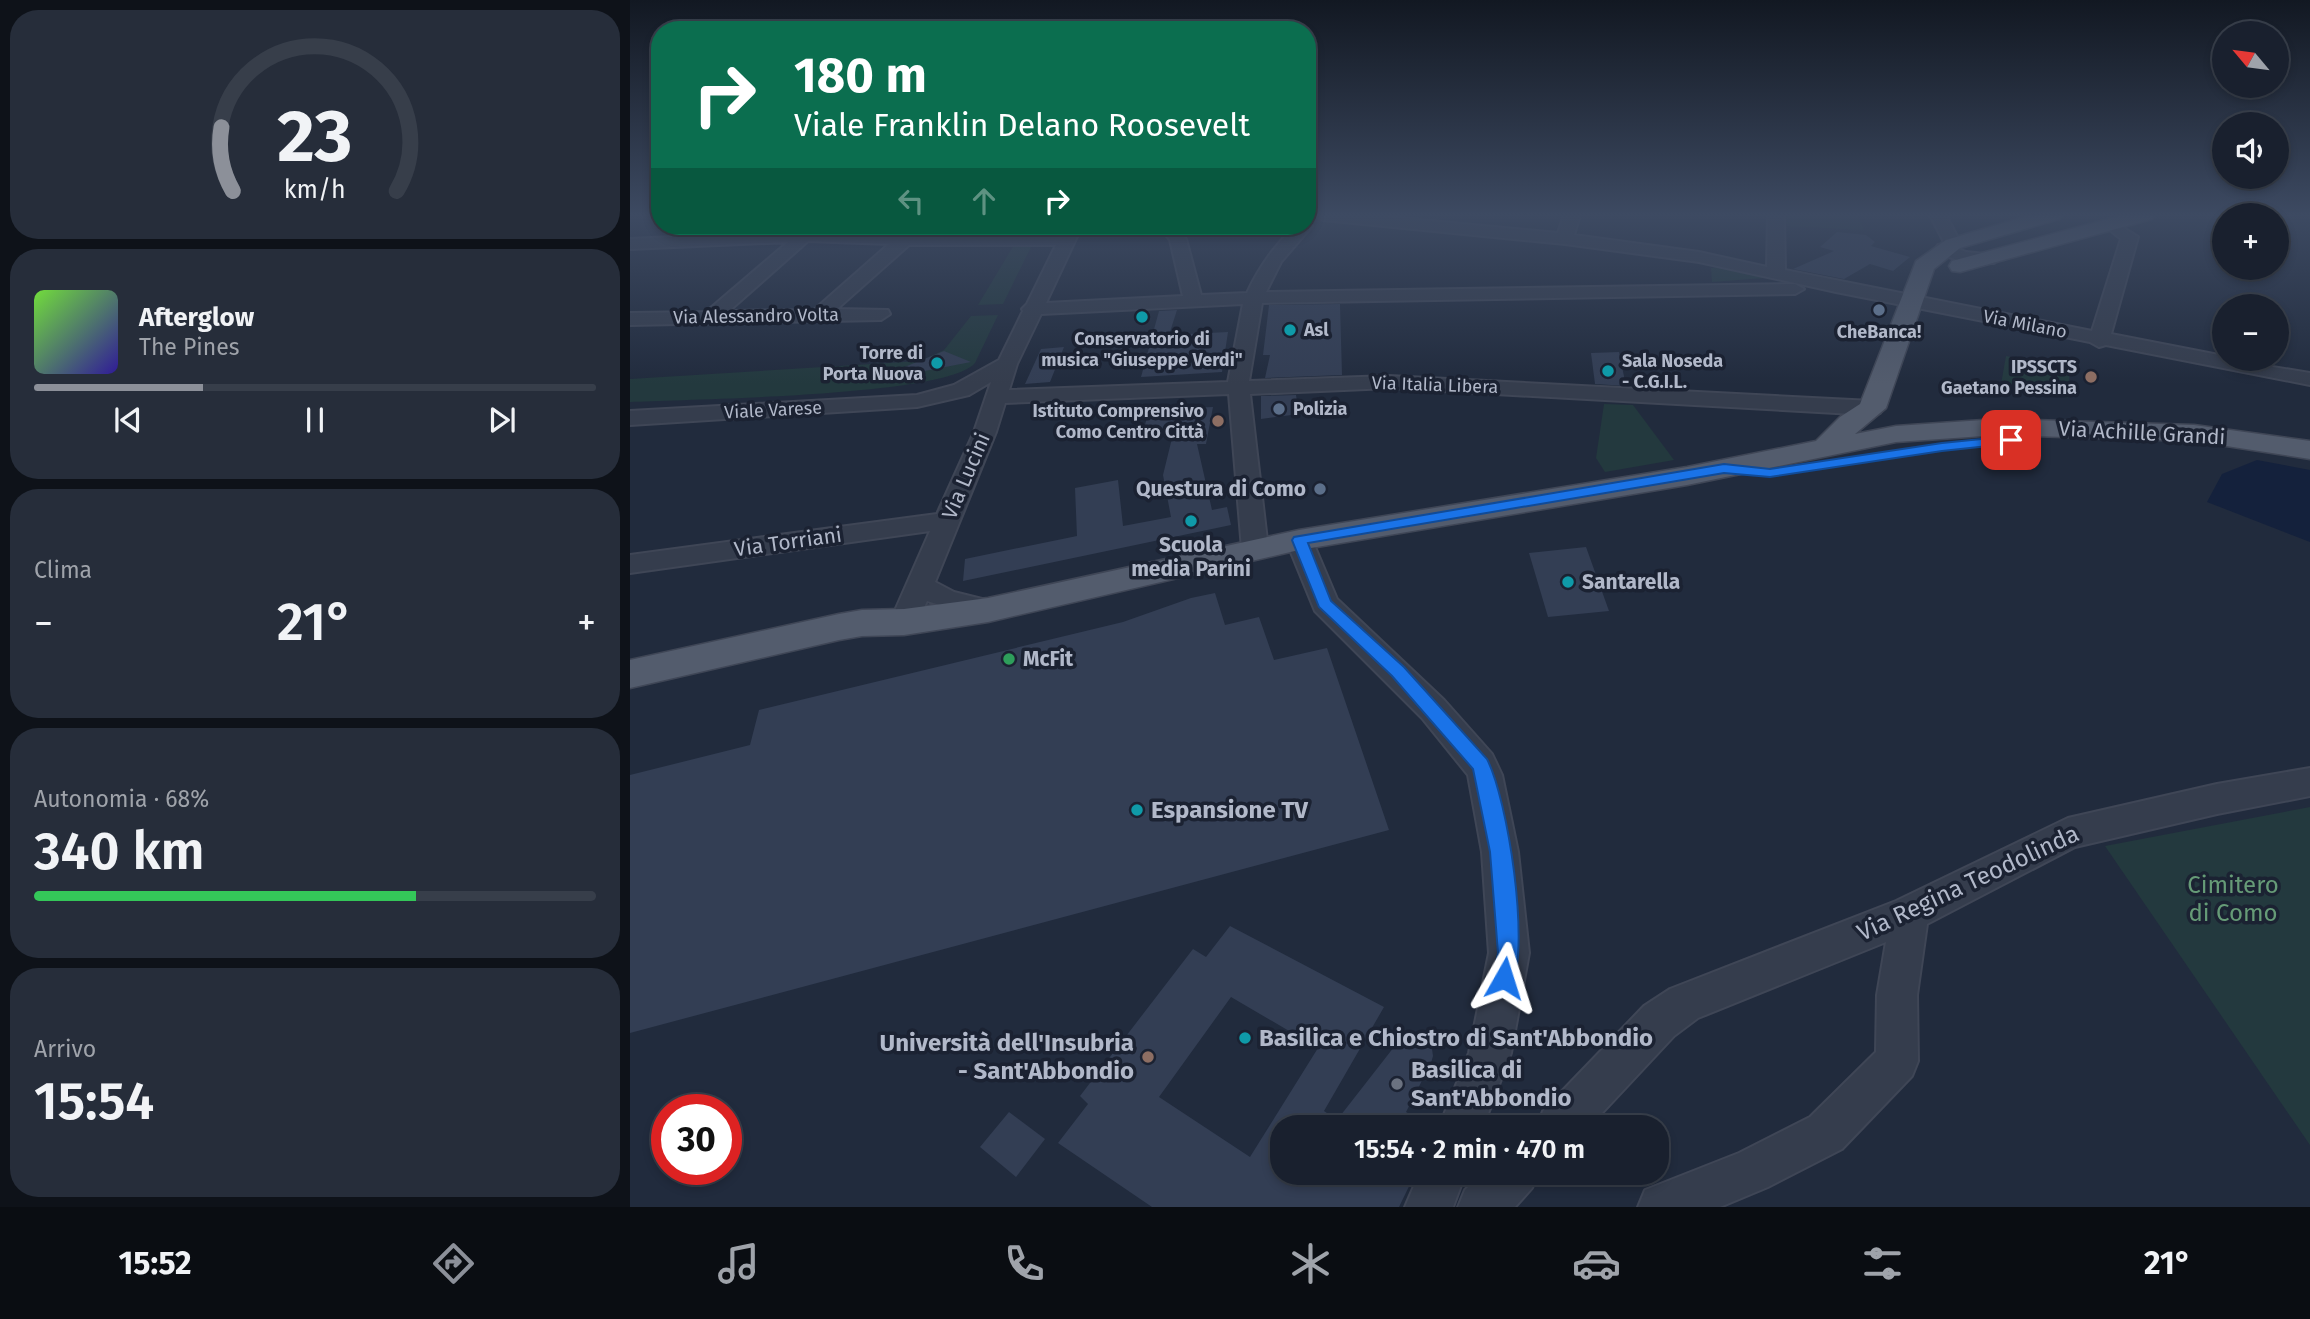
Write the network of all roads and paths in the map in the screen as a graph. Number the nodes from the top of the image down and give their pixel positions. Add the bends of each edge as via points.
1 (764, 271) edge
2 (868, 271) edge
3 (1050, 271) edge
4 (1186, 271) edge
5 (1269, 271) edge
6 (1698, 271) edge
7 (1764, 271) edge
8 (1922, 271) edge
9 (1942, 271) edge
10 (2120, 271) edge
11 (1776, 274) joint
12 (1836, 287) junction
13 (1697, 292) junction
14 (1912, 293) junction
15 (1255, 298) junction
16 (1194, 302) junction
17 (1031, 309) junction
18 (881, 314) dead end
19 (819, 315) junction
20 (711, 317) junction
21 (630, 319) edge
22 (2099, 340) junction
23 (1007, 363) junction
24 (2310, 379) edge
25 (1237, 388) junction
26 (998, 397) junction
27 (917, 401) junction
28 (1872, 408) junction
29 (630, 418) edge
30 (985, 432) junction
31 (1896, 434) junction
32 (1942, 447) junction
33 (2310, 450) edge
34 (1832, 454) junction
35 (2310, 459) edge
36 (947, 521) junction
37 (1299, 540) junction
38 (1255, 549) junction
39 (630, 564) edge
40 (918, 586) junction
41 (988, 610) junction
42 (904, 622) junction
43 (630, 674) edge
44 (630, 690) edge
45 (2310, 782) edge
46 (1909, 914) junction
47 (1466, 1115) edge
48 (1570, 1115) edge
49 (1438, 1185) edge
50 (1503, 1185) edge
51 (1429, 1207) edge
52 (1482, 1207) edge
53 (1662, 1207) edge

1 - 20 street
2 - 19 street
3 - 17 street, Via Lucini
4 - 16 street
5 - 15 street
6 - 13 street
7 - 11 street, Via Milano
8 - 14 main road
9 - 14 main road
10 - 22 street
11 - 12 street, Via Milano
12 - 13 street
12 - 14 street, Via Milano
13 - 15 street
14 - 22 street, Via Milano
14 - 28 main road
15 - 16 street
15 - 25 street
16 - 17 street
17 - 23 street, Via Lucini
18 - 19 street, Via Alessandro Volta
19 - 20 street, Via Alessandro Volta
20 - 21 street, Via Alessandro Volta
22 - 24 street, Via Milano
23 - 26 street, Via Lucini
23 - 27 street, Viale Varese via 961,390
25 - 26 street, Via Italia Libera
25 - 28 street, Via Italia Libera via 1389,382
25 - 38 street
26 - 30 street, Via Lucini
27 - 29 street, Viale Varese
27 - 30 street, Viale Varese via 959,404 975,415
28 - 31 main road via 1878,420
28 - 34 main road via 1850,423
30 - 36 street, Via Lucini
31 - 32 main road, Via Achille Grandi
31 - 33 main road, Via Achille Grandi via 1998,426 2194,433
31 - 34 main road
32 - 34 main road, Via Achille Grandi
32 - 35 main road, Via Achille Grandi via 2011,440 2183,441
34 - 37 main road, Via Achille Grandi via 1770,473 1724,468
36 - 39 street, Via Torriani
36 - 40 street, Via Lucini
37 - 38 main road, Via Achille Grandi
37 - 47 street via 1325,604 1433,709 1485,775 1500,852 1509,953 1490,1053
38 - 41 main road, Via Achille Grandi
40 - 41 street
40 - 42 street, Via Lucini
41 - 42 main road, Via Achille Grandi
42 - 43 main road via 839,627
42 - 44 main road via 861,639
45 - 46 street, Via Regina Teodolinda via 2068,833
46 - 48 street, Via Regina Teodolinda via 1684,1003 1659,1021
46 - 53 street via 1897,995 1897,1062 1826,1133 1752,1171
49 - 51 street
50 - 52 street

